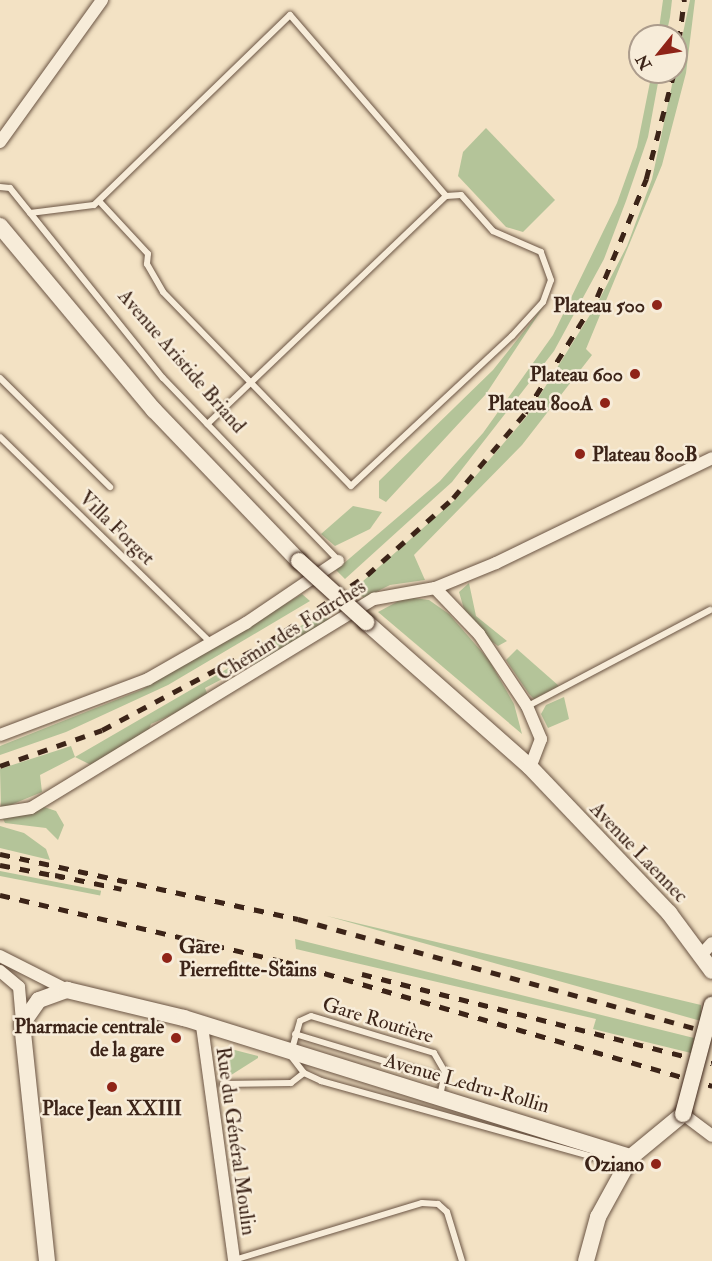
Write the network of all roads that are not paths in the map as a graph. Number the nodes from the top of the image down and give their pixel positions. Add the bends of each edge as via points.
1 (102, 0) edge
2 (0, 142) edge
3 (0, 187) edge
4 (446, 196) junction
5 (99, 201) junction
6 (30, 213) junction
7 (0, 226) edge
8 (0, 378) edge
9 (250, 384) junction
10 (207, 424) junction
11 (0, 437) edge
12 (712, 458) edge
13 (110, 487) dead end
14 (338, 561) joint
15 (435, 588) junction
16 (711, 610) edge
17 (211, 643) junction
18 (527, 706) junction
19 (0, 735) edge
20 (530, 767) junction
21 (2, 812) edge
22 (708, 948) edge
23 (0, 956) edge
24 (0, 971) edge
25 (712, 971) edge
26 (67, 990) junction
27 (712, 1005) edge
28 (22, 1024) junction
29 (202, 1026) junction
30 (295, 1034) junction
31 (290, 1055) junction
32 (304, 1073) junction
33 (444, 1079) junction
34 (223, 1084) dead end
35 (439, 1096) junction
36 (683, 1114) junction
37 (712, 1136) edge
38 (631, 1157) junction
39 (47, 1261) edge
40 (234, 1261) edge
41 (462, 1261) edge
42 (586, 1261) edge

1 - 2 street
3 - 6 lane, Avenue Aristide Briand via 10,188
4 - 5 lane via 290,15
4 - 9 lane
4 - 9 lane via 461,195 493,231 532,245 549,262 550,280 543,302 512,336 351,486
5 - 6 lane
5 - 9 lane via 148,254 147,264 163,292
6 - 10 lane, Avenue Aristide Briand
7 - 20 main road, Avenue Laennec, bridge via 154,410 299,561
8 - 13 lane
9 - 10 lane
10 - 14 lane, Avenue Aristide Briand
11 - 17 lane, Villa Forget
12 - 15 street, Chemin des Fourches
14 - 17 street
15 - 18 street via 479,634
15 - 21 street, Chemin des Fourches via 374,599 31,808
16 - 18 lane
17 - 19 street via 113,696
18 - 20 street via 542,739
20 - 22 main road, Avenue Laennec
22 - 25 main road, Avenue Laennec
23 - 26 street
24 - 28 street via 19,987
26 - 28 main road via 39,1000
26 - 29 main road, Avenue Ledru-Rollin
27 - 36 main road, bridge
28 - 39 main road
29 - 31 main road, Avenue Ledru-Rollin
29 - 40 street, Rue du Général Moulin
30 - 31 lane
30 - 33 lane, Gare Routière
30 - 33 lane, Gare Routière via 301,1019 310,1016 381,1036 434,1053 445,1067
31 - 32 lane
31 - 35 main road, Avenue Ledru-Rollin
32 - 34 lane via 291,1083
32 - 38 lane via 341,1089 596,1158
33 - 35 lane
35 - 38 main road, Avenue Ledru-Rollin
36 - 37 street
36 - 38 main road
38 - 42 main road via 598,1217
40 - 41 lane via 422,1203 438,1204 447,1212

